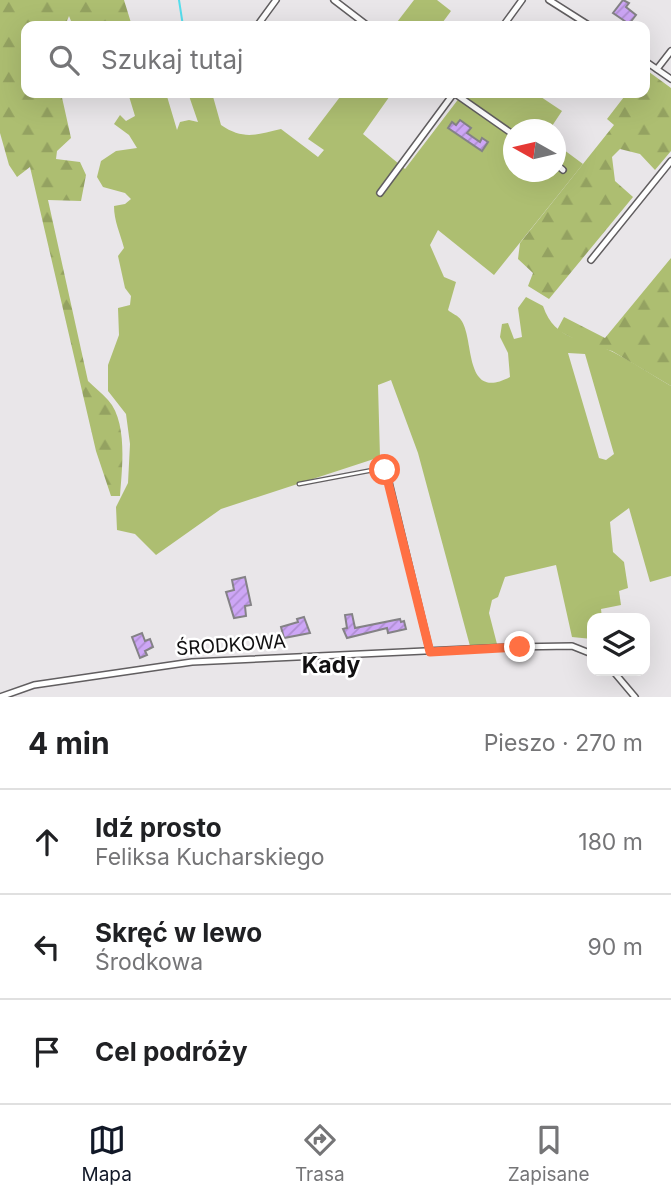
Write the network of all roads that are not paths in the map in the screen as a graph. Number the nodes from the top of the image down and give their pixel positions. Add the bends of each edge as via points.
1 (276, 0) edge
2 (334, 0) edge
3 (523, 0) edge
4 (549, 0) edge
5 (261, 21) edge
6 (361, 21) edge
7 (507, 21) edge
8 (582, 21) edge
9 (671, 51) edge
10 (650, 64) edge
11 (657, 69) junction
12 (671, 79) edge
13 (450, 98) edge
14 (461, 98) edge
15 (503, 128) edge
16 (671, 161) edge
17 (380, 193) dead end
18 (591, 260) dead end
19 (387, 474) joint
20 (299, 484) dead end
21 (430, 652) junction
22 (587, 652) edge
23 (617, 676) edge
24 (0, 697) edge
25 (635, 697) edge

1 - 5 street
2 - 6 street
3 - 7 street
4 - 8 street
9 - 11 street
10 - 11 street
11 - 12 street
13 - 17 street
14 - 15 street
16 - 18 street
19 - 20 lane via 373,470
19 - 21 street
21 - 22 street, ŚRODKOWA via 572,646
21 - 24 street, ŚRODKOWA via 192,662 34,685
23 - 25 street

